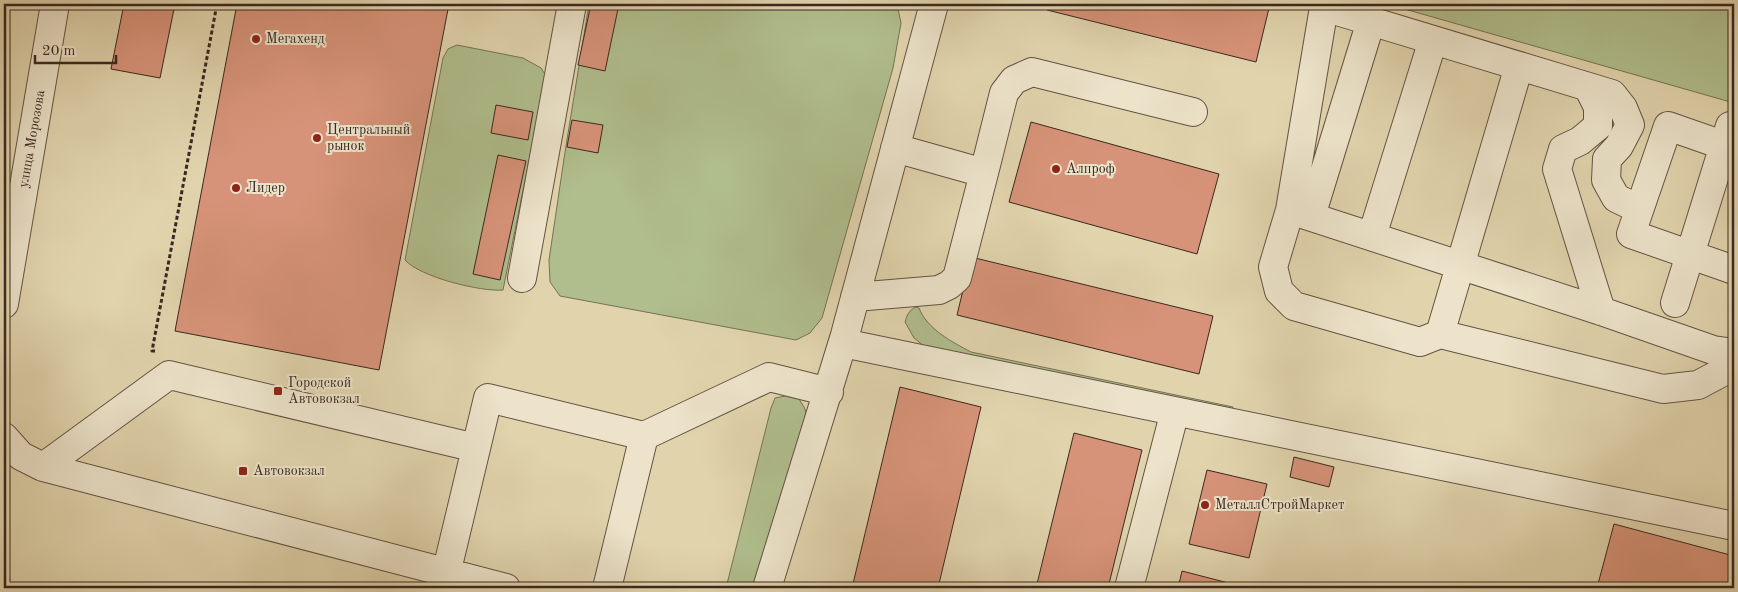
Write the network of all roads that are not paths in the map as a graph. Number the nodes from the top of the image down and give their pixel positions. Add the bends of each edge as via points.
1 (56, 4) edge
2 (572, 4) edge
3 (934, 4) edge
4 (1371, 21) junction
5 (1433, 40) junction
6 (1519, 66) junction
7 (1588, 87) junction
8 (1193, 112) dead end
9 (1731, 140) edge
10 (895, 148) junction
11 (984, 173) junction
12 (1639, 209) junction
13 (1300, 213) junction
14 (1372, 236) junction
15 (1690, 255) junction
16 (1460, 265) junction
17 (1734, 270) edge
18 (522, 278) dead end
19 (855, 297) junction
20 (1675, 303) dead end
21 (4, 304) edge
22 (1601, 311) junction
23 (1440, 334) junction
24 (843, 343) junction
25 (1734, 353) edge
26 (1734, 366) edge
27 (828, 392) junction
28 (1175, 411) junction
29 (644, 436) junction
30 (4, 437) edge
31 (476, 448) junction
32 (43, 467) junction
33 (1734, 526) edge
34 (446, 574) junction
35 (506, 588) edge
36 (607, 588) edge
37 (767, 588) edge
38 (1129, 588) edge

1 - 21 street, улица Морозова
2 - 18 street
3 - 10 street
4 - 5 street
4 - 13 street
4 - 13 street via 1324,7
5 - 6 street
5 - 14 street
6 - 7 street
6 - 16 street
7 - 12 street via 1612,94 1623,108 1630,125 1620,146 1607,159 1606,180 1616,198
7 - 22 street via 1598,107 1598,126 1580,141 1562,149 1557,169
8 - 11 street via 1032,72 1014,80 1004,93
9 - 12 street via 1668,126
9 - 15 street
10 - 11 street
10 - 19 street
11 - 19 street via 957,278 939,290
12 - 15 street via 1631,234
13 - 14 street
13 - 23 street via 1273,268 1278,291 1294,306 1420,342
14 - 16 street
15 - 17 street
15 - 20 street
16 - 22 street
16 - 23 street
19 - 24 street
22 - 25 street via 1713,350
23 - 26 street via 1664,389 1698,385
24 - 27 street
24 - 28 street
27 - 29 street via 769,377
27 - 37 street
28 - 33 street
28 - 38 street
29 - 31 street via 488,398
29 - 36 street
30 - 32 street via 21,456
31 - 32 street via 169,375
31 - 34 street
32 - 34 street
34 - 35 street

